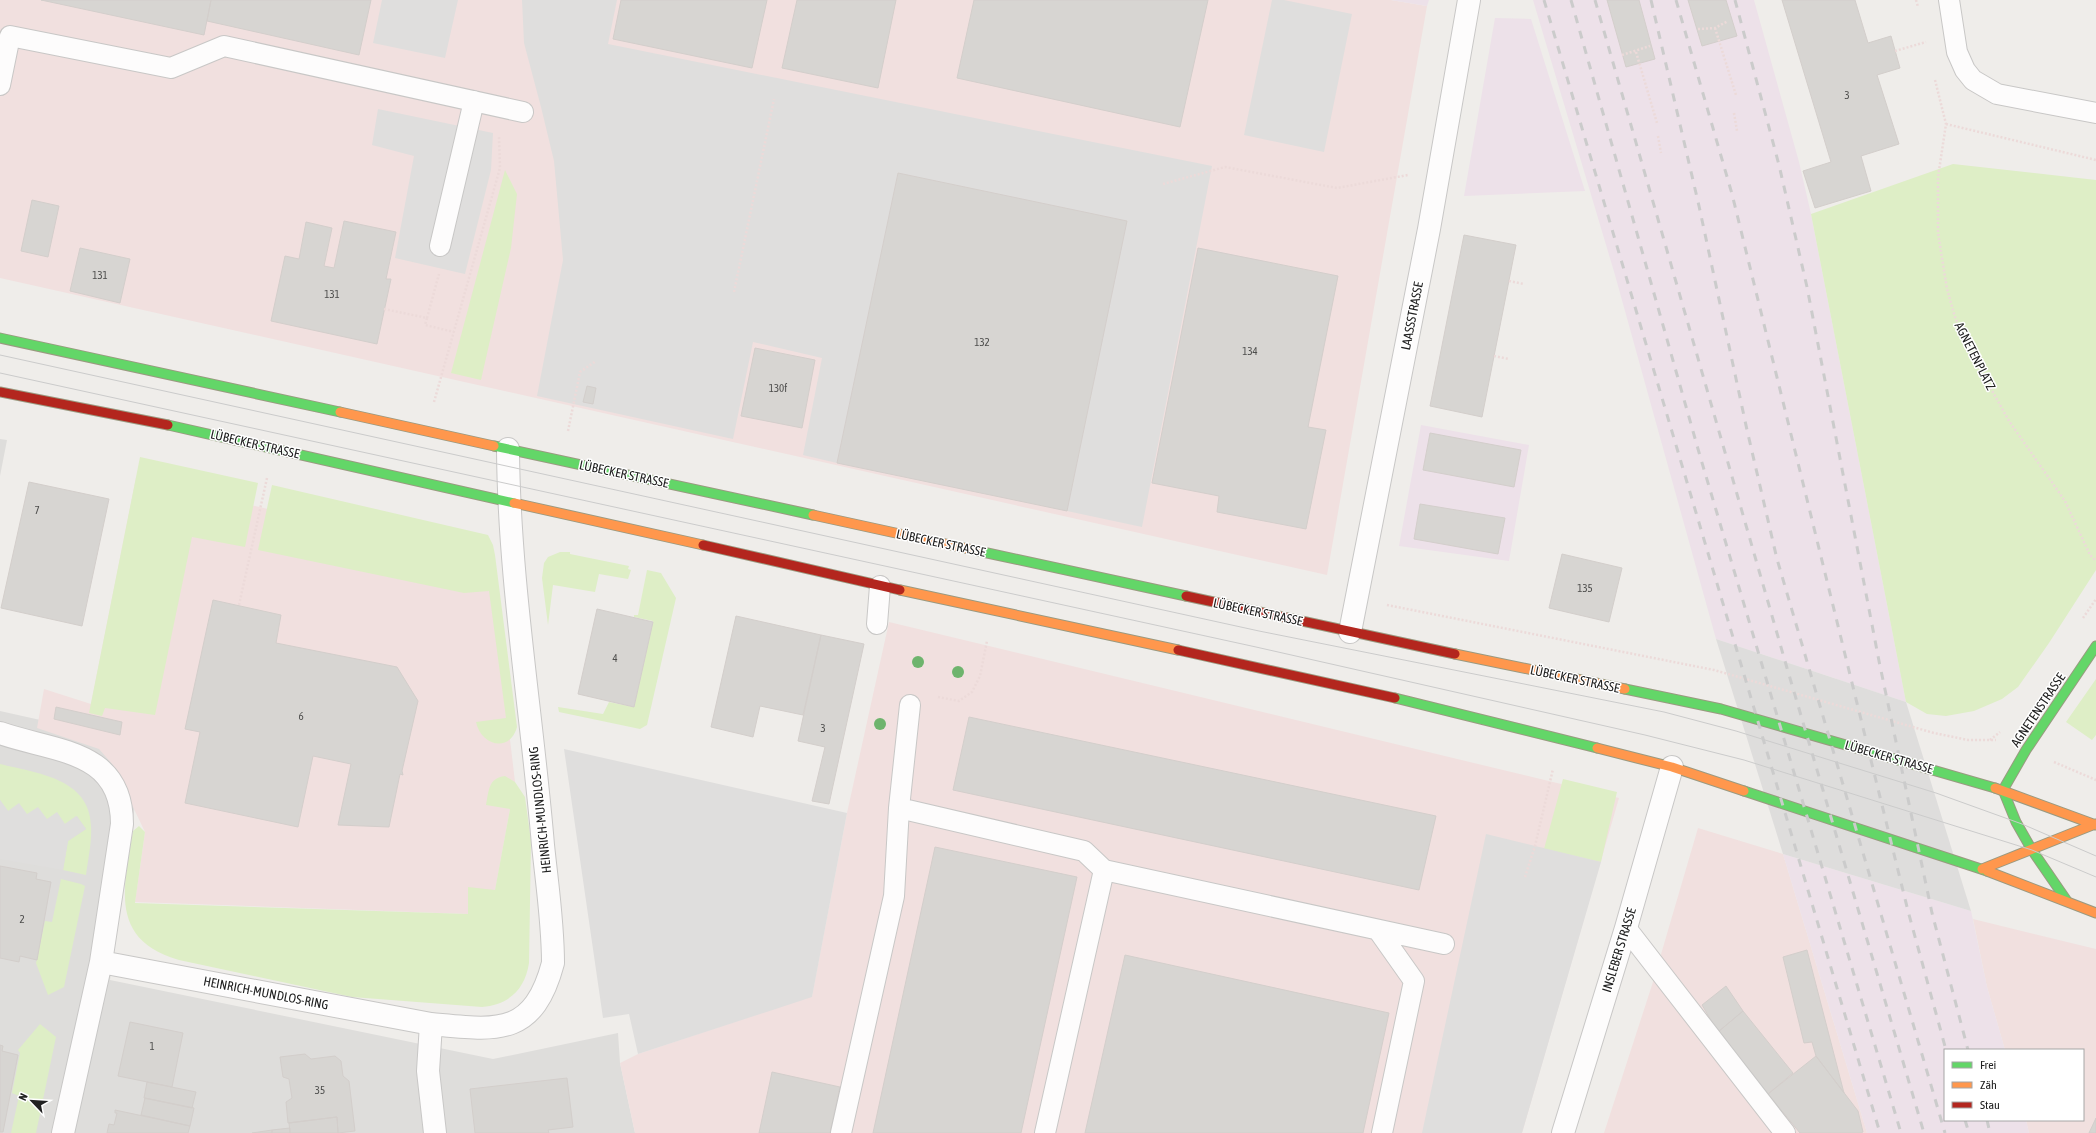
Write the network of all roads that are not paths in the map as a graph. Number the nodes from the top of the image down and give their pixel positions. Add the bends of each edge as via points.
1 (1469, 0) edge
2 (1949, 0) edge
3 (0, 85) edge
4 (474, 101) junction
5 (523, 112) dead end
6 (2096, 113) edge
7 (440, 246) dead end
8 (0, 338) edge
9 (0, 392) edge
10 (508, 449) junction
11 (509, 501) junction
12 (880, 586) junction
13 (877, 624) dead end
14 (1350, 632) junction
15 (2096, 646) edge
16 (910, 705) road end
17 (0, 733) edge
18 (1672, 767) junction
19 (2003, 790) junction
20 (899, 808) junction
21 (2096, 824) edge
22 (2032, 850) junction
23 (1982, 869) junction
24 (1104, 870) junction
25 (2067, 901) junction
26 (2096, 913) edge
27 (1626, 928) junction
28 (1378, 930) junction
29 (1444, 944) dead end
30 (101, 962) junction
31 (431, 1024) junction
32 (64, 1133) edge
33 (435, 1133) edge
34 (841, 1133) edge
35 (1045, 1133) edge
36 (1382, 1133) edge
37 (1563, 1133) edge
38 (1784, 1133) edge

1 - 14 street, LAASSSTRASSE via 1430,229
2 - 6 lane via 1957,52 1973,80 1997,94
3 - 4 lane via 10,36 171,68 224,46
4 - 5 lane
4 - 7 lane
8 - 10 main road, LÜBECKER STRASSE
9 - 11 main road, LÜBECKER STRASSE via 167,425
10 - 11 street
10 - 14 main road, LÜBECKER STRASSE
11 - 12 main road, LÜBECKER STRASSE
11 - 31 street, HEINRICH-MUNDLOS-RING via 522,648 538,780 553,963 538,1001 516,1022 484,1029
12 - 13 lane
12 - 18 main road, LÜBECKER STRASSE via 1341,684
14 - 19 main road, LÜBECKER STRASSE via 1722,709
15 - 19 main road, AGNETENSTRASSE via 2026,750
16 - 20 lane
17 - 30 street via 76,754 98,767 115,785 120,798 122,824
18 - 23 main road, LÜBECKER STRASSE
18 - 27 street, INSLEBER STRASSE
19 - 21 main road, LÜBECKER STRASSE
19 - 22 main road via 2016,822
20 - 24 lane via 1084,852
20 - 34 lane via 894,896
21 - 22 main road
22 - 23 main road
22 - 25 main road
23 - 25 main road, LÜBECKER STRASSE
24 - 28 lane
24 - 35 lane
25 - 26 main road, LÜBECKER STRASSE
27 - 37 street, INSLEBER STRASSE
27 - 38 lane
28 - 29 lane
28 - 36 lane via 1414,981
30 - 31 street, HEINRICH-MUNDLOS-RING
30 - 32 street
31 - 33 street via 428,1071

